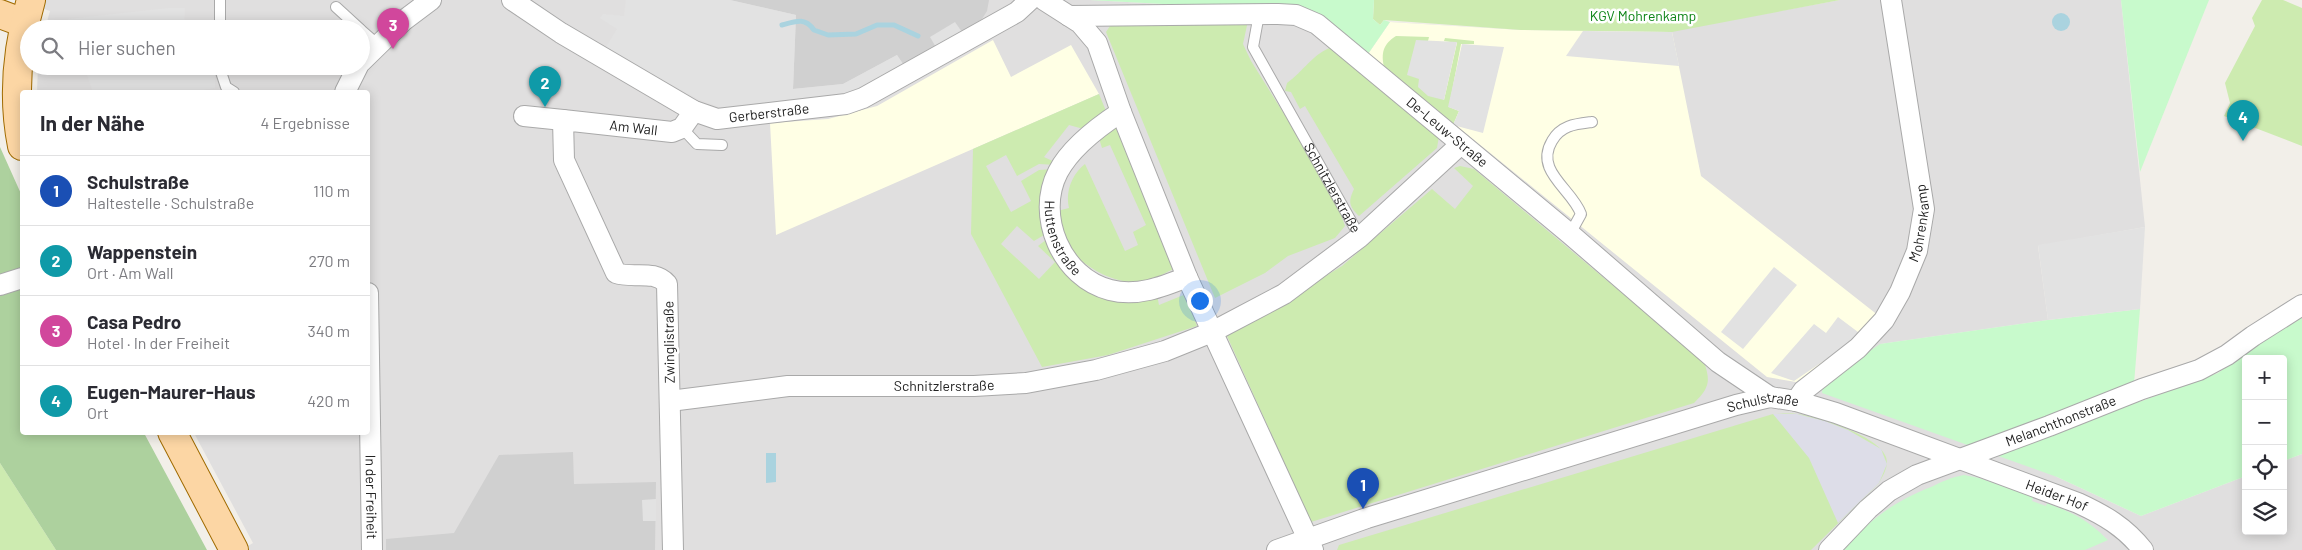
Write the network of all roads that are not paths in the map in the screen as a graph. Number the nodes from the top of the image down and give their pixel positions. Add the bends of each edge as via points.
1 (220, 0) edge
2 (431, 0) edge
3 (512, 0) edge
4 (1030, 0) edge
5 (1044, 0) edge
6 (1891, 0) edge
7 (336, 7) dead end
8 (18, 13) edge
9 (1259, 14) junction
10 (1069, 16) junction
11 (220, 20) edge
12 (351, 20) edge
13 (370, 37) edge
14 (377, 44) junction
15 (370, 52) edge
16 (222, 75) edge
17 (354, 75) edge
18 (230, 90) edge
19 (346, 90) edge
20 (694, 111) junction
21 (1121, 112) junction
22 (524, 116) dead end
23 (1592, 122) dead end
24 (562, 124) junction
25 (682, 128) junction
26 (20, 136) edge
27 (1461, 144) junction
28 (722, 145) dead end
29 (1570, 234) junction
30 (1360, 237) junction
31 (1187, 277) junction
32 (20, 279) edge
33 (0, 285) edge
34 (2302, 305) edge
35 (1212, 332) junction
36 (1770, 397) junction
37 (670, 401) junction
38 (1796, 401) junction
39 (370, 421) edge
40 (174, 435) edge
41 (1960, 458) junction
42 (1310, 545) edge
43 (234, 550) edge
44 (372, 550) edge
45 (673, 550) edge
46 (1277, 550) edge
47 (1829, 550) edge
48 (2143, 550) edge

1 - 11 lane
2 - 14 street
3 - 20 street, Gerberstraße via 561,33
4 - 20 street, Gerberstraße via 1010,16 863,98 846,104 717,119
5 - 10 street
6 - 38 street, Mohrenkamp via 1924,209 1917,251 1884,320 1858,348 1803,391
7 - 12 lane
8 - 26 main road via 16,78
9 - 10 street, De-Leuw-Straße
9 - 27 street, De-Leuw-Straße via 1288,14 1310,20 1330,33
9 - 30 lane, Schnitzlerstraße via 1253,47
10 - 21 street via 1097,43
13 - 14 lane
14 - 15 street
16 - 18 lane via 226,88
17 - 19 street
20 - 25 street
21 - 31 street
21 - 31 street, Huttenstraße via 1085,139 1057,172 1050,206 1050,224 1056,242 1076,270 1090,281 1111,290 1145,291
22 - 24 street, Am Wall
23 - 29 lane via 1561,130 1547,154 1547,164 1552,173 1581,214
24 - 25 street, Am Wall via 672,132
24 - 37 street, Zwinglistraße via 564,160 616,273 649,275 667,284
25 - 28 lane via 697,144
27 - 29 street, De-Leuw-Straße
27 - 30 street, Schnitzlerstraße
29 - 36 street, De-Leuw-Straße via 1718,362
30 - 35 street, Schnitzlerstraße via 1284,294
31 - 35 street
32 - 33 street
34 - 41 street, Melanchthonstraße via 2214,364
35 - 37 street, Schnitzlerstraße via 1165,351 1096,370 1026,384 788,386
35 - 42 street
36 - 38 street, Schulstraße
36 - 42 street, Schulstraße via 1393,510
37 - 45 street, Zwinglistraße
38 - 41 street, Schulstraße
39 - 44 street, In der Freiheit
40 - 43 main road
41 - 47 street, Melanchthonstraße via 1917,475 1889,491
41 - 48 street, Heider Hof via 2078,502 2120,526
42 - 46 street, Schulstraße

